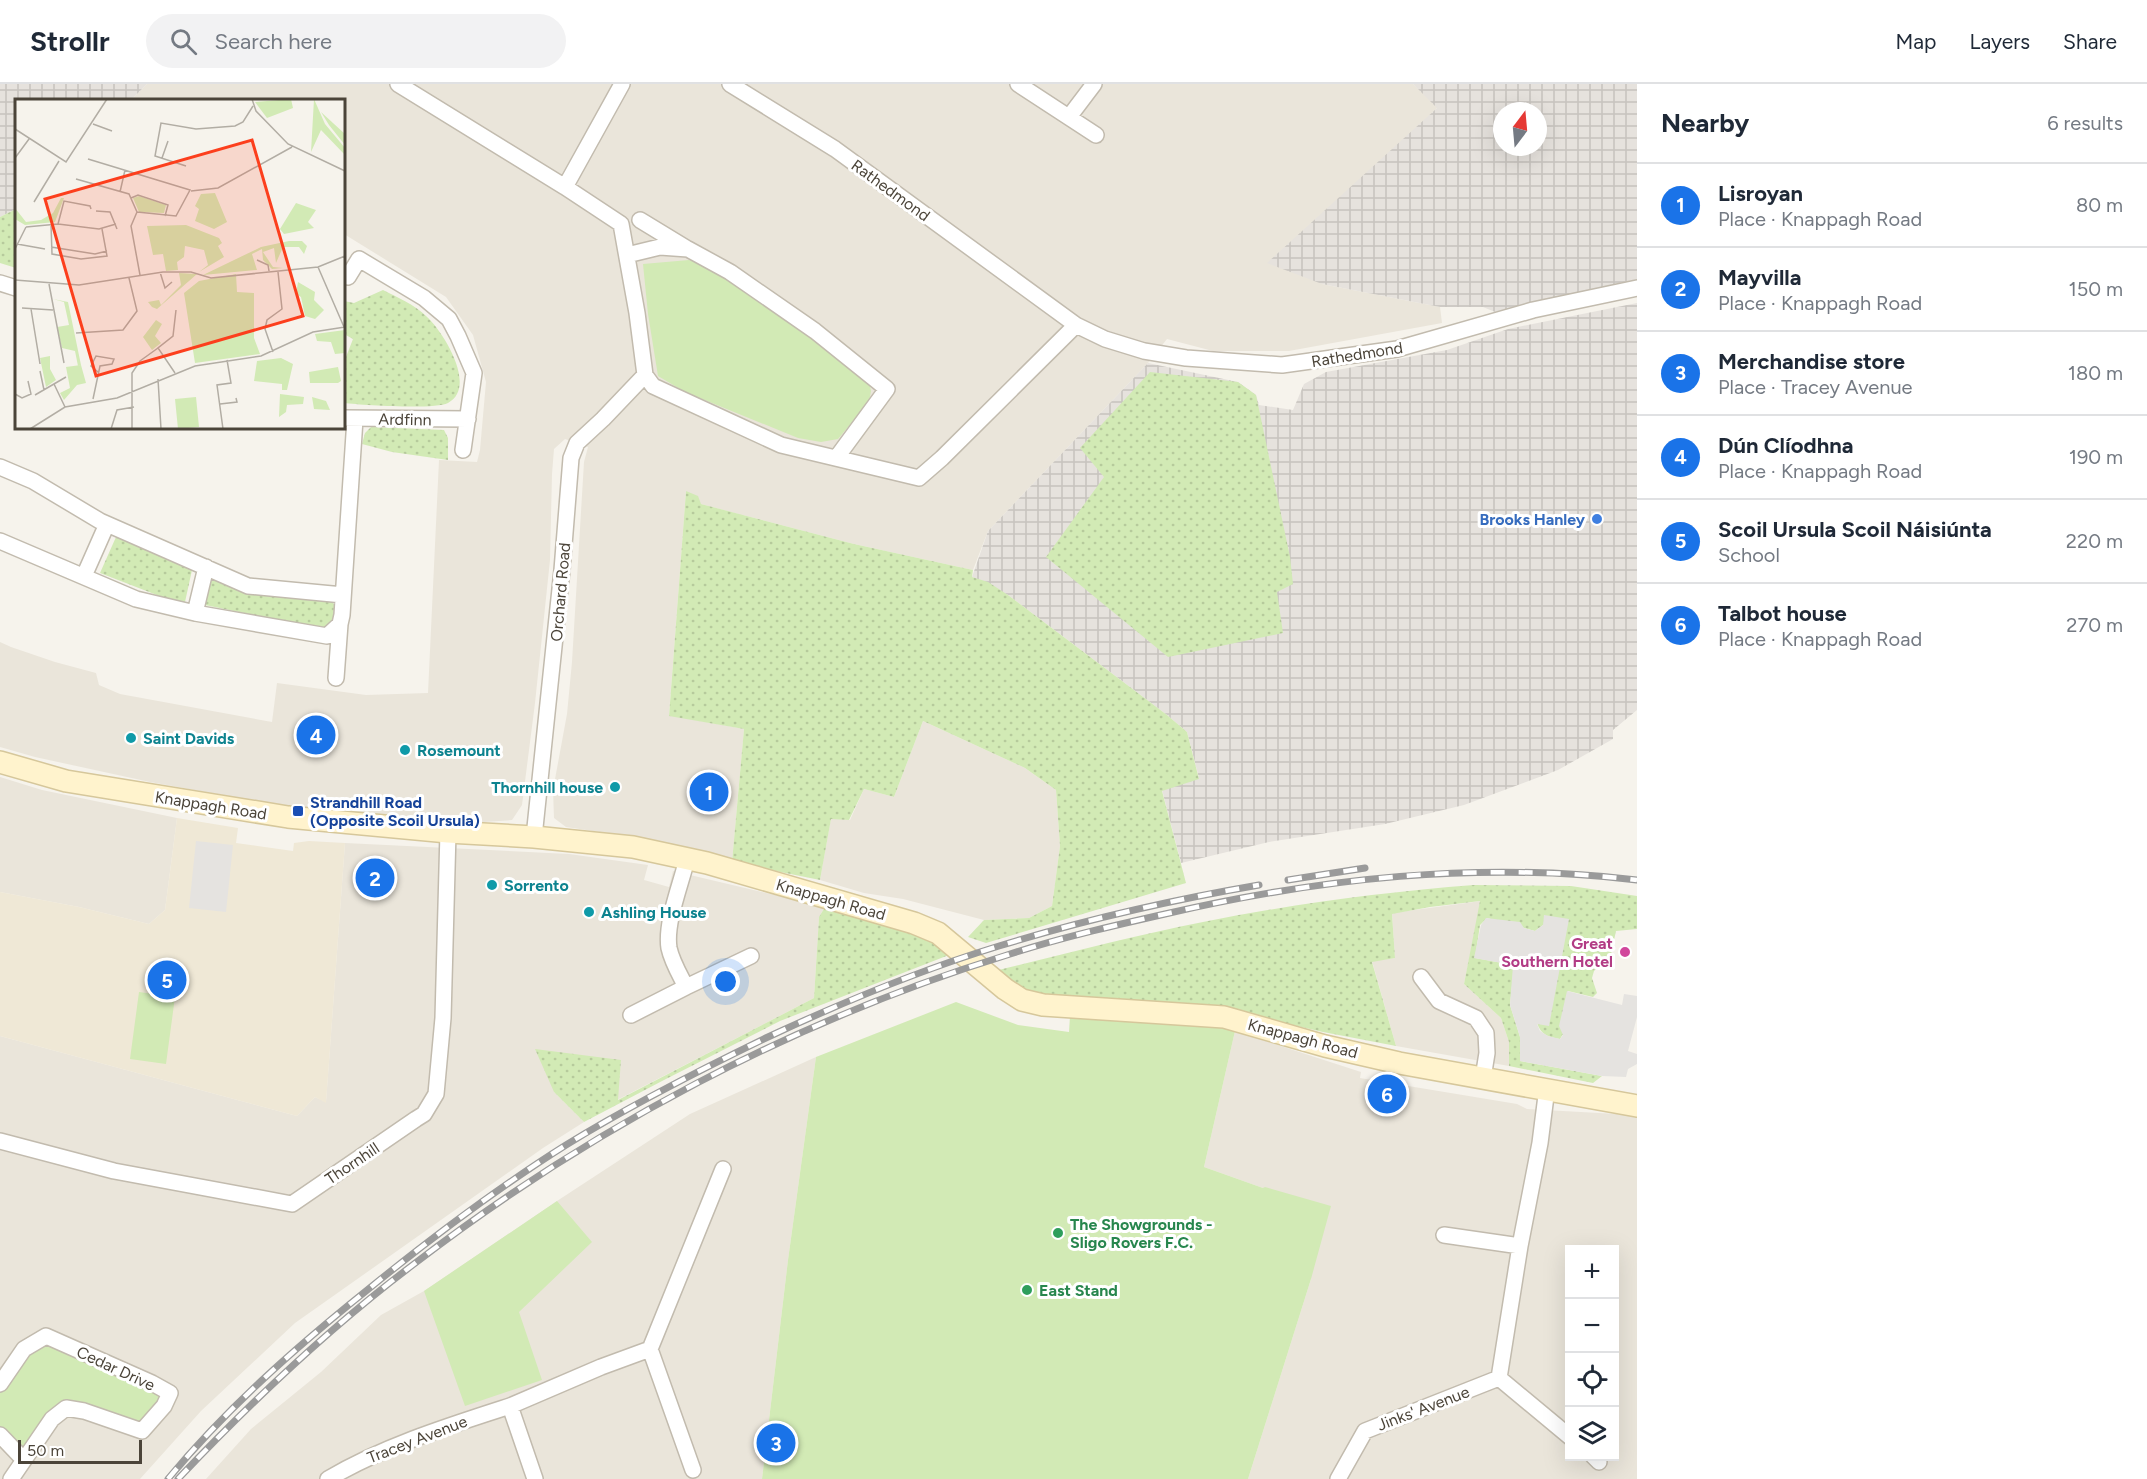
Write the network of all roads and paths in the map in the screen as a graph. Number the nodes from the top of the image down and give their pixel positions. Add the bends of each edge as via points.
1 (398, 84) edge
2 (621, 84) edge
3 (730, 84) edge
4 (1018, 84) edge
5 (1094, 84) edge
6 (1069, 117) junction
7 (1096, 135) dead end
8 (565, 187) junction
9 (640, 220) dead end
10 (688, 249) junction
11 (627, 255) junction
12 (348, 277) dead end
13 (0, 283) edge
14 (15, 288) edge
15 (1637, 288) edge
16 (1076, 324) junction
17 (645, 375) junction
18 (349, 418) edge
19 (468, 419) junction
20 (463, 450) dead end
21 (837, 457) junction
22 (0, 467) edge
23 (108, 524) junction
24 (0, 541) edge
25 (206, 567) junction
26 (84, 576) junction
27 (343, 595) junction
28 (195, 613) junction
29 (340, 624) junction
30 (336, 678) dead end
31 (0, 762) edge
32 (448, 832) junction
33 (534, 837) junction
34 (687, 859) junction
35 (751, 956) dead end
36 (1421, 976) dead end
37 (686, 987) junction
38 (631, 1015) dead end
39 (1482, 1078) junction
40 (1547, 1088) junction
41 (1637, 1106) edge
42 (0, 1140) edge
43 (723, 1169) dead end
44 (1444, 1235) dead end
45 (1520, 1246) junction
46 (650, 1349) junction
47 (1500, 1378) junction
48 (0, 1384) edge
49 (510, 1406) junction
50 (1565, 1434) edge
51 (0, 1435) edge
52 (24, 1460) junction
53 (693, 1470) dead end
54 (11, 1479) edge
55 (328, 1479) edge
56 (535, 1479) edge
57 (1338, 1479) edge

1 - 8 street
2 - 8 street
3 - 16 street, Rathedmond via 835,149
4 - 6 street
5 - 6 street
6 - 7 street
8 - 11 street via 621,224
9 - 10 street
10 - 11 street via 660,247
10 - 21 street via 730,272 887,389
11 - 17 street
12 - 19 street via 359,260 424,298 449,319 474,373
13 - 14 street
15 - 16 street, Rathedmond via 1533,310 1397,350 1282,365 1144,351 1105,339
16 - 21 street via 919,478
17 - 21 street via 653,386 780,445
17 - 33 street, Orchard Road via 577,443 571,458
18 - 19 street, Ardfinn
18 - 27 street
19 - 20 street
22 - 23 street via 33,481
23 - 25 street
23 - 26 street
24 - 26 street
25 - 27 street via 248,586
25 - 28 street
26 - 28 street via 136,599
27 - 29 street
28 - 29 street via 319,636 327,636
29 - 30 street
31 - 32 main road, Knappagh Road via 66,781 288,817
32 - 33 main road, Knappagh Road
32 - 42 street, Thornhill via 443,1018 436,1094 424,1114 292,1204 114,1171
33 - 34 main road, Knappagh Road via 633,848
34 - 37 street via 671,921 669,946
34 - 39 main road, Knappagh Road via 938,933 1022,1000 1043,1005 1224,1017 1398,1063
35 - 37 street
36 - 39 street via 1439,1001 1476,1018 1486,1033
37 - 38 street
39 - 40 main road, Knappagh Road
40 - 41 main road, Knappagh Road
40 - 45 street
43 - 46 street
44 - 45 street
45 - 47 street
46 - 49 street, Tracey Avenue
46 - 53 street
47 - 50 street
47 - 57 street, Jinks' Avenue via 1365,1431
48 - 52 street, Cedar Drive via 24,1349 46,1336 170,1393 142,1431 66,1408 52,1419
49 - 55 street, Tracey Avenue via 435,1431 354,1464
49 - 56 street
51 - 52 street
52 - 54 street, Cedar Drive

